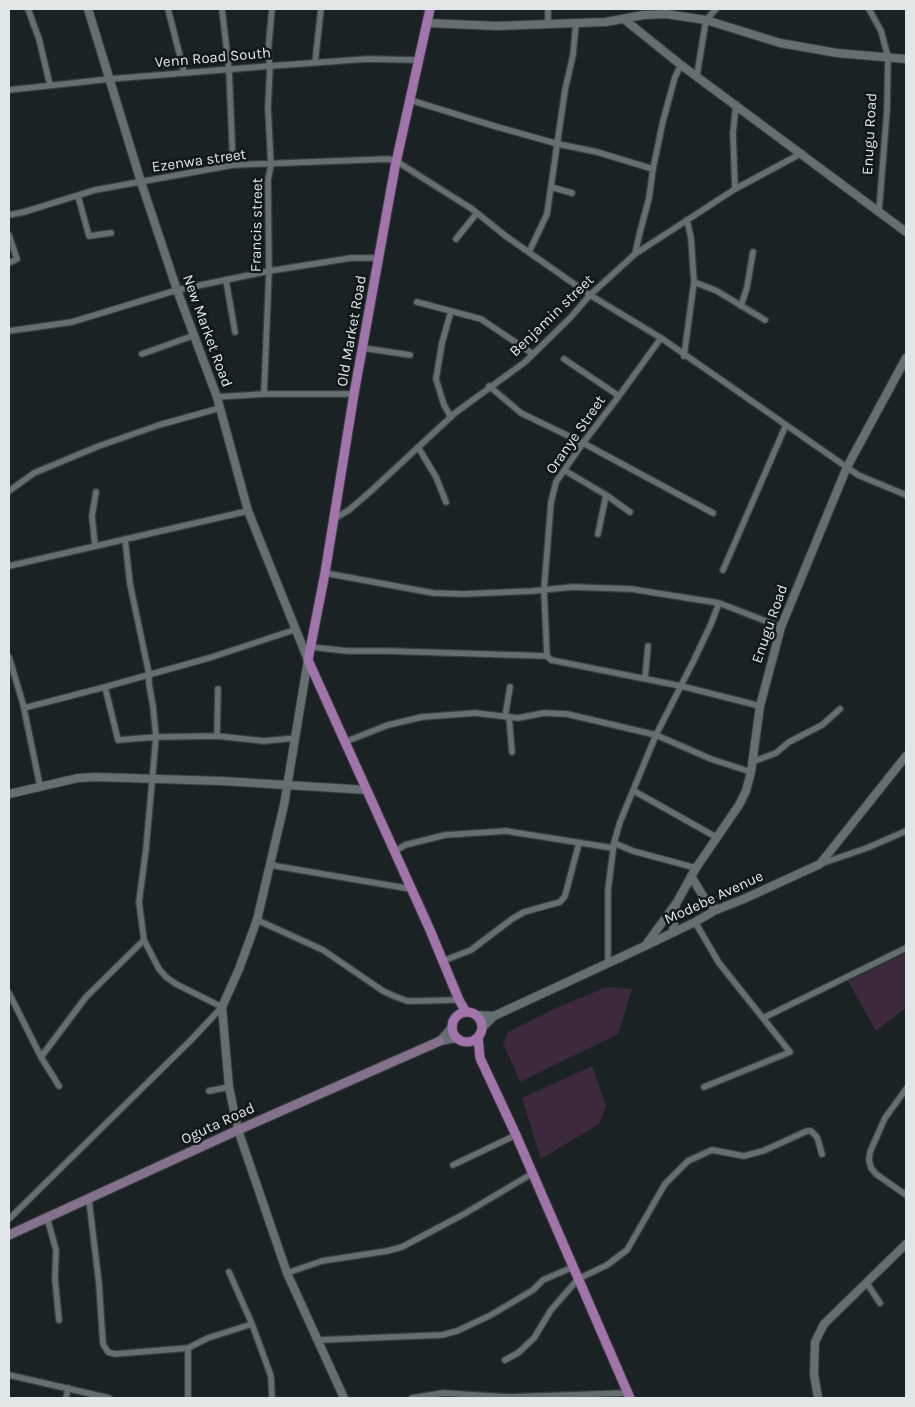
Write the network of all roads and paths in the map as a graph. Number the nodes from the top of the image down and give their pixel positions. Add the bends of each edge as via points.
1 (28, 9) edge
2 (88, 9) edge
3 (168, 9) edge
4 (222, 9) edge
5 (272, 9) edge
6 (321, 9) edge
7 (430, 9) edge
8 (548, 9) edge
9 (716, 9) edge
10 (869, 9) edge
11 (625, 20) junction
12 (706, 20) junction
13 (427, 23) junction
14 (576, 23) junction
15 (548, 24) junction
16 (888, 58) junction
17 (906, 59) edge
18 (419, 60) junction
19 (314, 63) junction
20 (681, 65) junction
21 (270, 66) junction
22 (229, 69) junction
23 (184, 72) junction
24 (697, 75) junction
25 (110, 79) junction
26 (50, 85) junction
27 (9, 90) edge
28 (410, 100) junction
29 (736, 104) junction
30 (558, 144) junction
31 (802, 153) junction
32 (396, 161) junction
33 (233, 165) junction
34 (271, 165) junction
35 (653, 169) junction
36 (141, 182) junction
37 (551, 187) junction
38 (735, 189) junction
39 (572, 193) dead end
40 (78, 196) junction
41 (879, 211) junction
42 (477, 213) junction
43 (9, 215) edge
44 (688, 220) junction
45 (906, 232) edge
46 (111, 233) dead end
47 (9, 234) edge
48 (456, 239) dead end
49 (529, 252) junction
50 (753, 252) dead end
51 (635, 254) junction
52 (379, 258) junction
53 (9, 263) edge
54 (269, 271) junction
55 (226, 280) junction
56 (694, 282) junction
57 (177, 290) junction
58 (590, 295) junction
59 (416, 302) dead end
60 (741, 306) junction
61 (451, 311) junction
62 (765, 320) dead end
63 (9, 331) edge
64 (235, 332) dead end
65 (195, 335) junction
66 (661, 338) junction
67 (363, 348) junction
68 (142, 354) dead end
69 (532, 354) junction
70 (410, 355) dead end
71 (684, 356) junction
72 (906, 358) edge
73 (564, 359) dead end
74 (489, 386) junction
75 (264, 394) junction
76 (354, 394) junction
77 (620, 396) junction
78 (217, 397) junction
79 (220, 408) junction
80 (451, 417) junction
81 (786, 425) junction
82 (583, 443) junction
83 (418, 447) junction
84 (847, 467) junction
85 (564, 470) junction
86 (9, 492) edge
87 (96, 492) dead end
88 (606, 495) junction
89 (906, 495) edge
90 (446, 502) dead end
91 (248, 511) junction
92 (630, 512) dead end
93 (713, 513) dead end
94 (334, 519) junction
95 (598, 534) dead end
96 (125, 539) junction
97 (95, 546) junction
98 (9, 566) edge
99 (723, 570) dead end
100 (325, 573) junction
101 (544, 590) junction
102 (719, 603) junction
103 (781, 627) junction
104 (294, 630) junction
105 (648, 646) dead end
106 (311, 647) junction
107 (547, 656) junction
108 (9, 657) edge
109 (308, 660) junction
110 (149, 674) junction
111 (645, 679) junction
112 (681, 686) junction
113 (105, 687) junction
114 (510, 687) dead end
115 (218, 689) dead end
116 (760, 706) junction
117 (24, 708) junction
118 (840, 709) dead end
119 (507, 717) junction
120 (656, 735) junction
121 (156, 736) junction
122 (217, 736) junction
123 (296, 738) junction
124 (345, 742) junction
125 (512, 752) dead end
126 (906, 756) edge
127 (752, 762) junction
128 (751, 772) junction
129 (152, 779) junction
130 (288, 785) junction
131 (40, 786) junction
132 (367, 790) junction
133 (634, 791) junction
134 (9, 794) edge
135 (906, 831) edge
136 (716, 837) junction
137 (579, 843) junction
138 (613, 846) junction
139 (394, 852) junction
140 (820, 864) junction
141 (270, 865) junction
142 (696, 868) junction
143 (691, 876) junction
144 (411, 889) junction
145 (677, 902) junction
146 (716, 910) junction
147 (257, 920) junction
148 (695, 922) junction
149 (673, 932) junction
150 (144, 940) junction
151 (645, 946) junction
152 (906, 948) edge
153 (443, 961) junction
154 (608, 963) junction
155 (454, 987) junction
156 (9, 993) edge
157 (454, 1000) junction
158 (222, 1007) junction
159 (466, 1012) junction
160 (476, 1015) junction
161 (494, 1016) junction
162 (763, 1018) junction
163 (454, 1022) junction
164 (480, 1033) junction
165 (462, 1040) junction
166 (440, 1041) junction
167 (42, 1057) junction
168 (480, 1058) junction
169 (59, 1086) dead end
170 (229, 1087) junction
171 (704, 1087) dead end
172 (906, 1089) edge
173 (209, 1091) dead end
174 (238, 1130) junction
175 (516, 1135) junction
176 (822, 1154) dead end
177 (453, 1165) dead end
178 (533, 1173) junction
179 (906, 1195) edge
180 (89, 1200) junction
181 (47, 1217) junction
182 (9, 1219) edge
183 (9, 1235) edge
184 (906, 1244) edge
185 (573, 1267) junction
186 (229, 1272) dead end
187 (287, 1272) junction
188 (578, 1279) junction
189 (866, 1282) junction
190 (880, 1303) dead end
191 (59, 1320) dead end
192 (252, 1324) junction
193 (318, 1340) junction
194 (188, 1348) junction
195 (504, 1360) dead end
196 (9, 1375) edge
197 (68, 1388) junction
198 (628, 1395) edge
199 (66, 1398) edge
200 (109, 1398) edge
201 (188, 1398) edge
202 (272, 1398) edge
203 (344, 1398) edge
204 (412, 1398) edge
205 (818, 1398) edge

1 - 26 street
2 - 25 street, New Market Road
3 - 23 street
4 - 22 street
5 - 21 street, Francis street
6 - 19 street
7 - 13 main road, Old Market Road
8 - 15 street
9 - 12 street
10 - 16 street, Enugu Road via 881,31
11 - 12 street via 666,14
11 - 14 street
11 - 20 street
12 - 16 street via 780,43
12 - 24 street
13 - 15 street
13 - 18 main road, Old Market Road
14 - 15 street
14 - 30 street
16 - 17 street
16 - 41 street, Enugu Road
18 - 19 street, Venn Road South
18 - 28 main road, Old Market Road
19 - 21 street, Venn Road South
20 - 24 street
20 - 35 street via 662,121
21 - 22 street, Venn Road South
21 - 34 street, Francis street
22 - 23 street, Venn Road South
22 - 33 street
23 - 25 street, Venn Road South
24 - 29 street
25 - 26 street, Venn Road South
25 - 36 street, New Market Road
26 - 27 street, Venn Road South
28 - 30 street
28 - 32 main road, Old Market Road
29 - 31 street
29 - 38 street via 733,133
30 - 35 street
30 - 37 street
31 - 38 street, Benjamin street
31 - 41 street
32 - 34 street, Ezenwa street
32 - 42 street
32 - 52 main road, Old Market Road
33 - 34 street, Ezenwa street
33 - 36 street, Ezenwa street
34 - 54 street, Francis street
35 - 51 street
36 - 40 street, Ezenwa street
36 - 57 street, New Market Road
37 - 39 street
37 - 49 street via 547,214
38 - 44 street, Benjamin street
40 - 43 street, Ezenwa street
40 - 46 street via 89,236
41 - 45 street
42 - 48 street
42 - 49 street
44 - 51 street, Benjamin street
44 - 56 street
47 - 53 street via 17,259
49 - 58 street
50 - 60 street via 748,287
51 - 58 street, Benjamin street
52 - 54 street via 351,258
52 - 67 main road, Old Market Road
54 - 55 street
54 - 75 street, Francis street
55 - 57 street
55 - 64 street
56 - 60 street
56 - 71 street
57 - 63 street via 72,322
57 - 65 street, New Market Road
58 - 66 street
58 - 69 street, Benjamin street
59 - 61 street
60 - 62 street
61 - 69 street via 481,319
61 - 80 street via 436,379
65 - 68 street
65 - 78 street, New Market Road
66 - 71 street
66 - 77 street, Oranye Street
67 - 70 street
67 - 76 main road, Old Market Road
69 - 74 street, Benjamin street
71 - 81 street
72 - 84 street, Enugu Road
73 - 77 street
74 - 80 street, Benjamin street
74 - 82 street via 521,413
75 - 76 street
75 - 78 street
76 - 94 main road, Old Market Road
77 - 82 street, Oranye Street
78 - 79 street, New Market Road
79 - 86 street via 99,446 34,473
79 - 91 street, New Market Road
80 - 83 street, Benjamin street
81 - 84 street
81 - 99 street
82 - 85 street, Oranye Street
82 - 93 street
83 - 90 street
83 - 94 street, Benjamin street via 349,510
84 - 89 street via 858,475
84 - 103 street, Enugu Road
85 - 88 street
85 - 101 street, Oranye Street via 556,482 551,502
87 - 97 street via 92,516
88 - 92 street
88 - 95 street
91 - 96 street
91 - 104 street, New Market Road
94 - 100 main road, Old Market Road
96 - 97 street
96 - 110 street via 130,584
97 - 98 street
100 - 101 street via 434,593
100 - 106 main road, Old Market Road
101 - 102 street via 573,586 631,589
101 - 107 street, Oranye Street
102 - 103 street
102 - 112 street
103 - 116 street, Enugu Road
104 - 109 street, New Market Road
104 - 110 street
105 - 111 street
106 - 107 street via 347,652
106 - 109 main road, Old Market Road
107 - 111 street via 551,660
108 - 117 street
109 - 123 street
109 - 124 main road
110 - 113 street
110 - 121 street
111 - 112 street
112 - 116 street
112 - 120 street
113 - 117 street
113 - 121 street via 118,740
114 - 119 street
115 - 122 street
116 - 127 street, Enugu Road
117 - 131 street
118 - 127 street via 822,725 776,753
119 - 120 street via 567,714
119 - 124 street via 476,713 422,717 388,725
119 - 125 street
120 - 128 street
120 - 133 street
121 - 122 street
121 - 129 street
122 - 123 street via 264,741
123 - 130 street
124 - 132 main road
126 - 140 street, Modebe Avenue
127 - 128 street, Enugu Road
128 - 136 street, Enugu Road via 739,805
129 - 130 street
129 - 131 street via 78,778
129 - 150 street via 139,902
130 - 132 street
130 - 141 street
131 - 134 street
132 - 139 main road
133 - 136 street
133 - 138 street
135 - 140 street
136 - 142 street, Enugu Road
137 - 138 street
137 - 139 street via 528,833 493,831 445,834 405,845
137 - 153 street via 565,896 560,902 524,912 471,950
138 - 142 street
138 - 154 street via 608,890
139 - 144 main road
140 - 146 street, Modebe Avenue
141 - 144 street
141 - 147 street
142 - 143 street, Enugu Road
143 - 145 street, Enugu Road
143 - 146 street
144 - 153 main road
145 - 149 street
145 - 151 street
146 - 148 street, Modebe Avenue
147 - 157 street via 323,950 383,991 407,1001
147 - 158 street
148 - 149 street, Modebe Avenue
148 - 162 street via 719,963
149 - 151 street, Modebe Avenue
150 - 158 street via 166,977
150 - 167 street via 86,997
151 - 154 street, Modebe Avenue
152 - 162 street
153 - 155 main road
154 - 161 street, Modebe Avenue
155 - 157 main road
155 - 159 main road
156 - 167 street
157 - 163 main road
158 - 170 street
158 - 182 street
159 - 160 main road
159 - 163 main road
160 - 161 street
160 - 164 main road via 481,1021
161 - 164 street
162 - 171 street via 790,1052
163 - 165 main road via 455,1034
163 - 166 street
164 - 165 main road via 475,1040
164 - 168 main road
165 - 166 street
165 - 168 main road
166 - 174 main road, Oguta Road
167 - 169 street
168 - 175 main road
170 - 173 street
170 - 174 street
172 - 179 street via 885,1118 869,1160 876,1174
174 - 180 main road, Oguta Road
174 - 187 street
175 - 177 street
175 - 178 main road
176 - 188 street via 818,1136 807,1131 744,1156 712,1150 688,1161 665,1184 627,1250 607,1266
178 - 185 main road
178 - 187 street via 402,1247 322,1260
180 - 181 main road, Oguta Road
180 - 194 street via 103,1344 108,1352
181 - 183 main road, Oguta Road
181 - 191 street via 56,1250
184 - 189 street
185 - 188 main road
185 - 193 street via 543,1280 533,1290 491,1315 457,1331 442,1335
186 - 192 street
187 - 193 street
188 - 195 street via 551,1310 534,1338 518,1353
188 - 198 main road
189 - 190 street
189 - 205 street via 824,1324 815,1342 814,1374
192 - 194 street
192 - 202 street via 271,1376
193 - 203 street
194 - 201 street
196 - 197 street
197 - 199 street
197 - 200 street
198 - 204 street via 509,1397 443,1393

